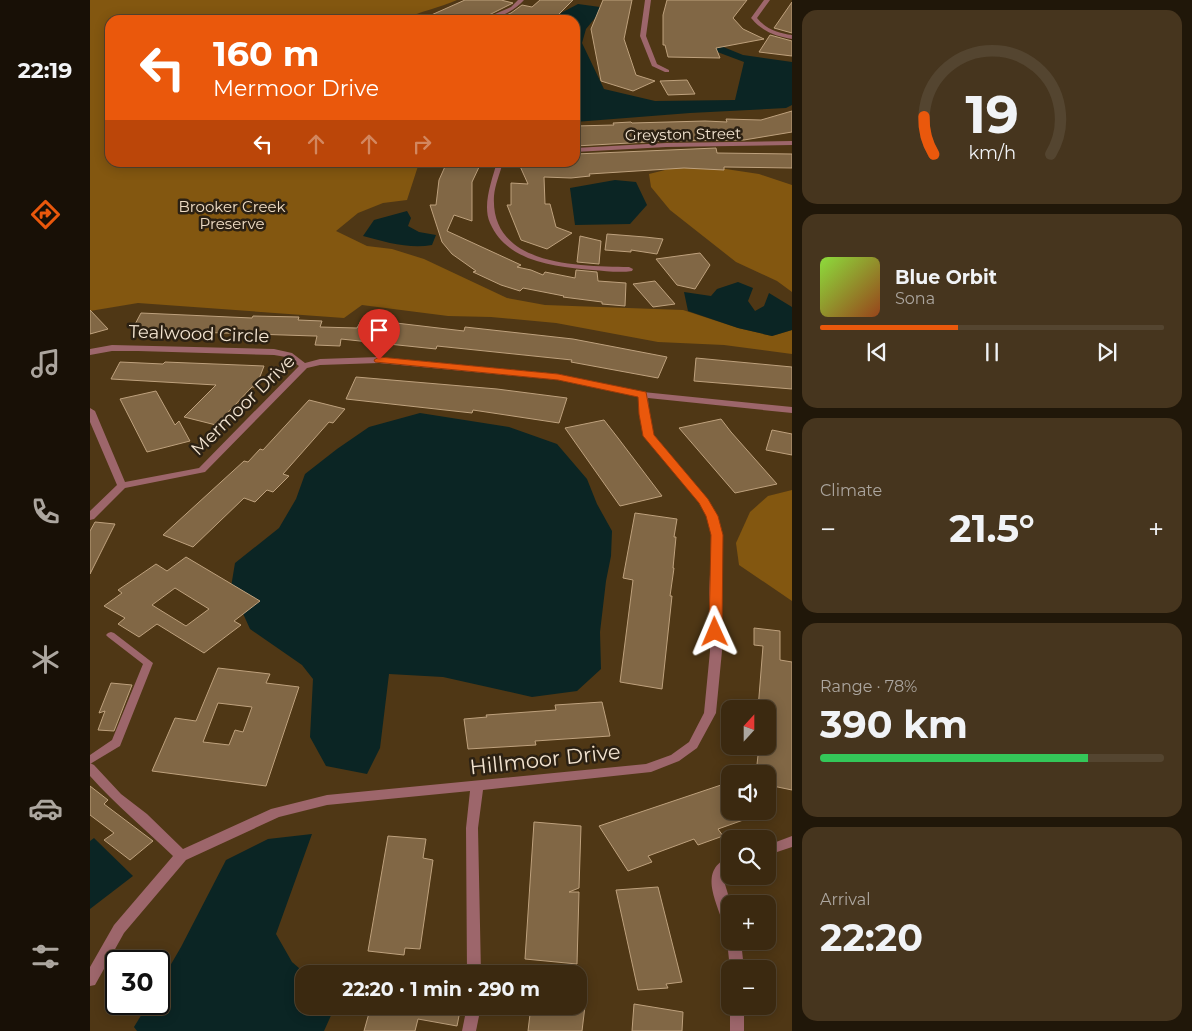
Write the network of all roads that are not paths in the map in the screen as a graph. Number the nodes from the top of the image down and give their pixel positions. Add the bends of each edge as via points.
1 (521, 0) edge
2 (648, 0) edge
3 (767, 0) edge
4 (496, 15) edge
5 (792, 38) edge
6 (667, 71) dead end
7 (792, 143) edge
8 (580, 150) edge
9 (498, 167) edge
10 (629, 269) dead end
11 (90, 352) edge
12 (304, 366) junction
13 (643, 395) junction
14 (792, 410) edge
15 (90, 411) edge
16 (122, 486) junction
17 (90, 517) edge
18 (111, 635) dead end
19 (90, 760) edge
20 (90, 768) edge
21 (477, 787) junction
22 (792, 841) edge
23 (776, 847) edge
24 (181, 856) junction
25 (721, 870) edge
26 (721, 895) edge
27 (474, 965) edge
28 (90, 980) edge
29 (472, 1015) edge
30 (737, 1015) edge
31 (469, 1031) edge
32 (737, 1031) edge

1 - 4 street
2 - 6 street via 643,36 654,65
3 - 5 street via 754,18 759,26
7 - 8 street, Greyston Street
9 - 10 street via 489,194 490,207 498,235 506,243 521,253 556,265
11 - 12 street, Tealwood Circle via 138,348 274,352 289,355
12 - 13 street, Mermoor Drive via 320,362 379,360 558,377
12 - 16 street, Mermoor Drive via 202,470
13 - 14 street, Mermoor Drive
13 - 21 street, Hillmoor Drive via 649,436 704,501 717,535 716,652 710,713 693,745 675,758 647,769
15 - 16 street
16 - 17 street
18 - 19 lane via 148,663 116,743
20 - 24 street via 117,798
21 - 24 street, Hillmoor Drive via 327,800 276,813
21 - 27 street via 472,828
22 - 23 street
24 - 28 street, Hillmoor Drive via 120,929
25 - 26 street via 717,881
29 - 31 street
30 - 32 street

